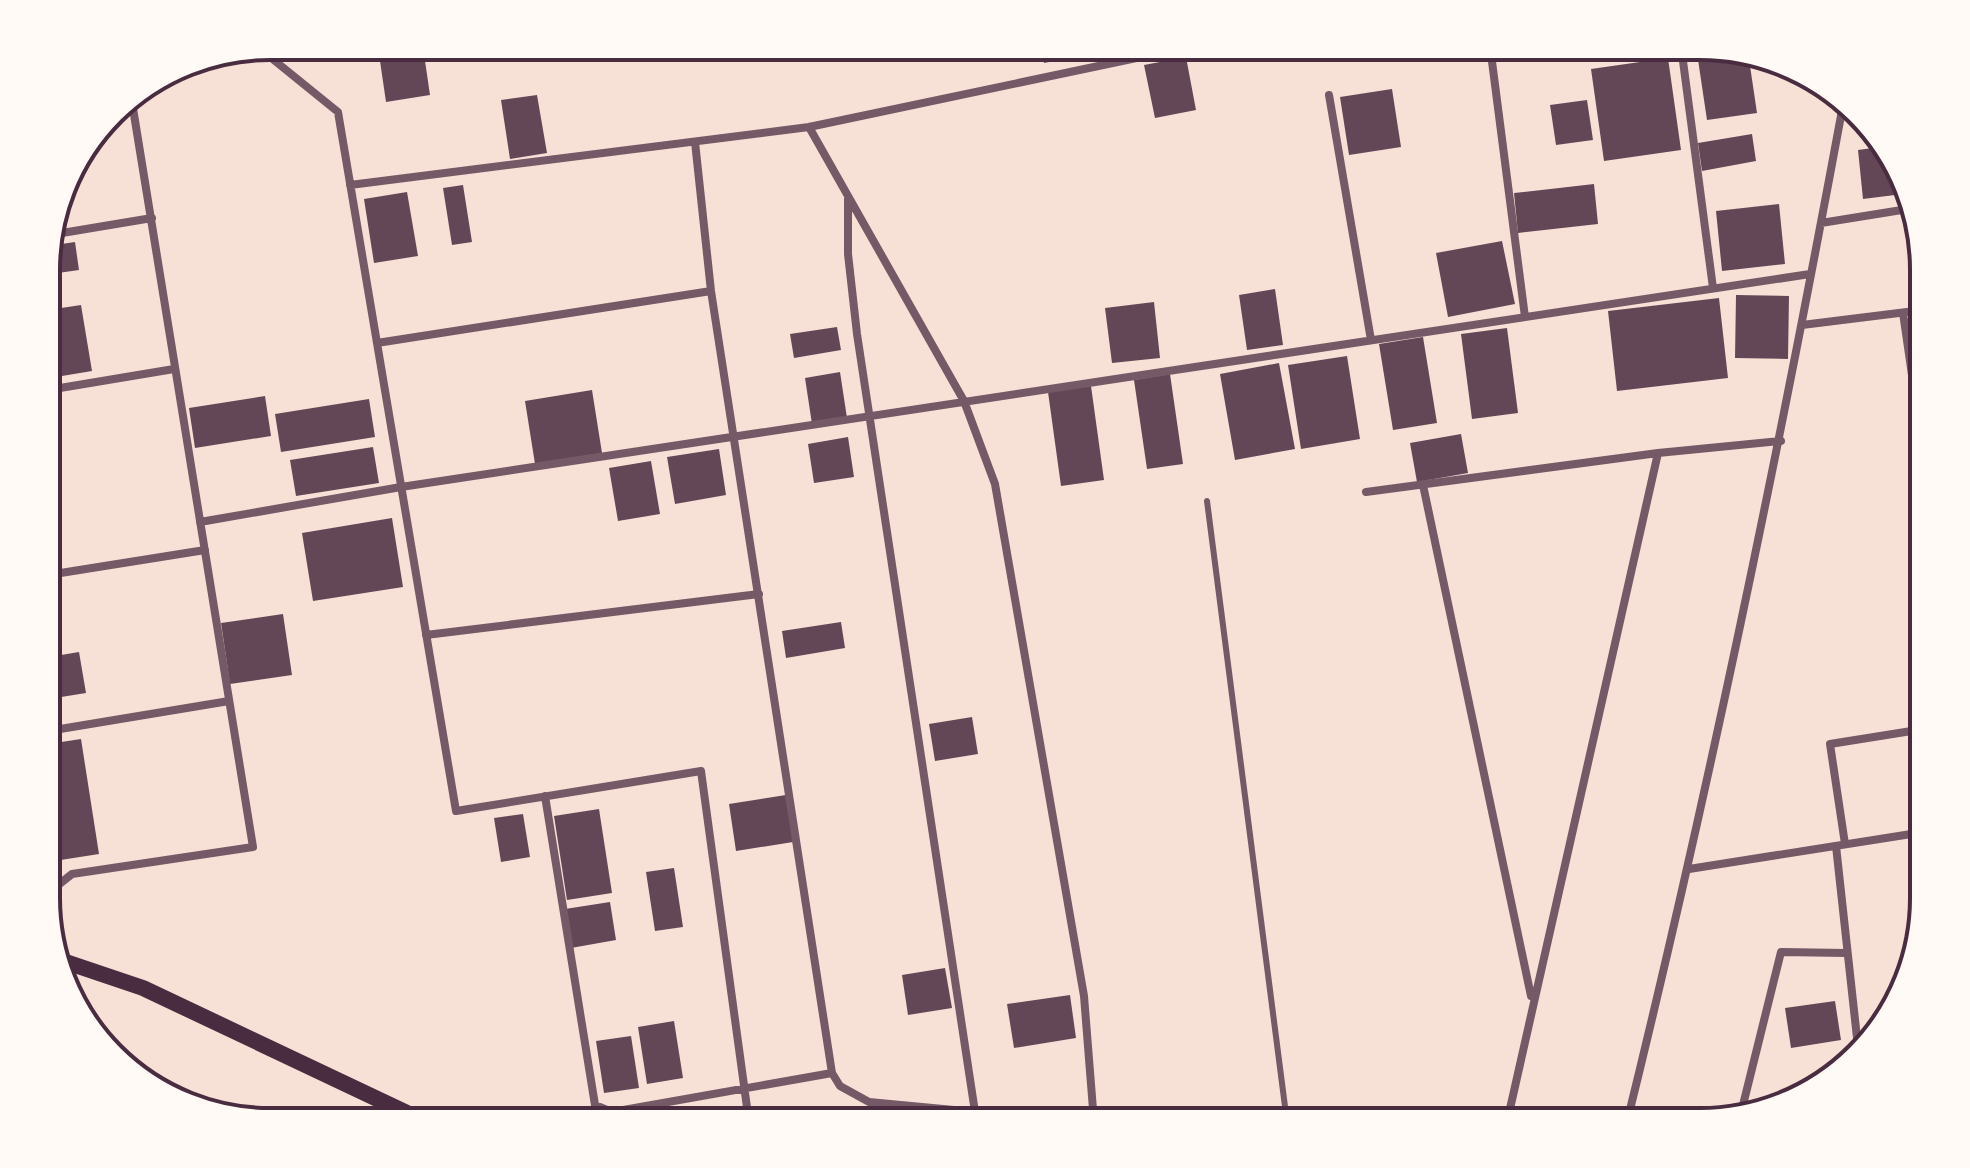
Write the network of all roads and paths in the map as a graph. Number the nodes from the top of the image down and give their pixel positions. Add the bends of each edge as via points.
1 (274, 60) edge
2 (1127, 60) edge
3 (1492, 60) edge
4 (1683, 60) edge
5 (1329, 95) dead end
6 (133, 110) edge
7 (1841, 114) edge
8 (809, 127) junction
9 (695, 142) junction
10 (350, 185) junction
11 (848, 197) junction
12 (1901, 210) edge
13 (152, 218) junction
14 (1821, 223) junction
15 (64, 233) edge
16 (1810, 274) junction
17 (1713, 288) junction
18 (711, 291) junction
19 (1910, 312) edge
20 (1903, 313) junction
21 (1525, 317) junction
22 (1802, 325) junction
23 (1371, 340) junction
24 (377, 343) junction
25 (1910, 361) edge
26 (174, 369) junction
27 (60, 388) edge
28 (964, 401) junction
29 (870, 415) junction
30 (736, 436) junction
31 (1781, 441) junction
32 (1658, 453) junction
33 (1423, 485) junction
34 (401, 487) junction
35 (1366, 492) dead end
36 (1207, 501) dead end
37 (200, 522) junction
38 (205, 550) junction
39 (60, 573) edge
40 (759, 594) junction
41 (426, 635) junction
42 (229, 701) junction
43 (60, 729) edge
44 (1910, 731) edge
45 (545, 796) junction
46 (1910, 834) edge
47 (1841, 845) junction
48 (1689, 869) junction
49 (60, 884) edge
50 (1846, 953) junction
51 (71, 964) edge
52 (1532, 1000) junction
53 (1857, 1038) edge
54 (832, 1073) junction
55 (744, 1088) junction
56 (1743, 1103) edge
57 (396, 1108) edge
58 (602, 1108) edge
59 (634, 1108) edge
60 (747, 1108) edge
61 (933, 1108) edge
62 (974, 1108) edge
63 (1093, 1108) edge
64 (1285, 1108) edge
65 (1510, 1108) edge
66 (1630, 1108) edge

1 - 10 street via 338,112
2 - 8 street
3 - 21 street
4 - 17 street
5 - 23 street
6 - 13 street
7 - 14 street
8 - 9 street
8 - 11 street
9 - 10 street
9 - 18 street
10 - 24 street
11 - 28 street
11 - 29 street via 848,254
12 - 14 street
13 - 15 street
13 - 26 street
14 - 16 street
16 - 17 street
16 - 22 street
17 - 21 street
18 - 24 street
18 - 30 street
19 - 20 street
20 - 22 street
20 - 25 street
21 - 23 street
22 - 31 street
23 - 28 street
24 - 34 street
26 - 27 street
26 - 37 street
28 - 29 street
28 - 63 street via 995,484 1084,996
29 - 30 street
29 - 62 street
30 - 34 street
30 - 40 street
31 - 32 street
31 - 48 street
32 - 33 street
32 - 52 street
33 - 35 street
33 - 52 street
34 - 37 street
34 - 41 street
36 - 64 lane
37 - 38 street
38 - 39 street
38 - 42 street
40 - 41 street
40 - 54 street
41 - 45 street via 456,811
42 - 43 street
42 - 49 street via 253,847 72,874
44 - 47 street via 1830,744
45 - 55 street via 701,771
45 - 58 street via 595,1105
46 - 47 street
47 - 48 street
47 - 50 street
48 - 66 street
50 - 53 street
50 - 56 street via 1781,952
51 - 57 main road via 143,988
52 - 65 street
54 - 55 street
54 - 61 street via 840,1086 869,1102
55 - 59 street
55 - 60 street

